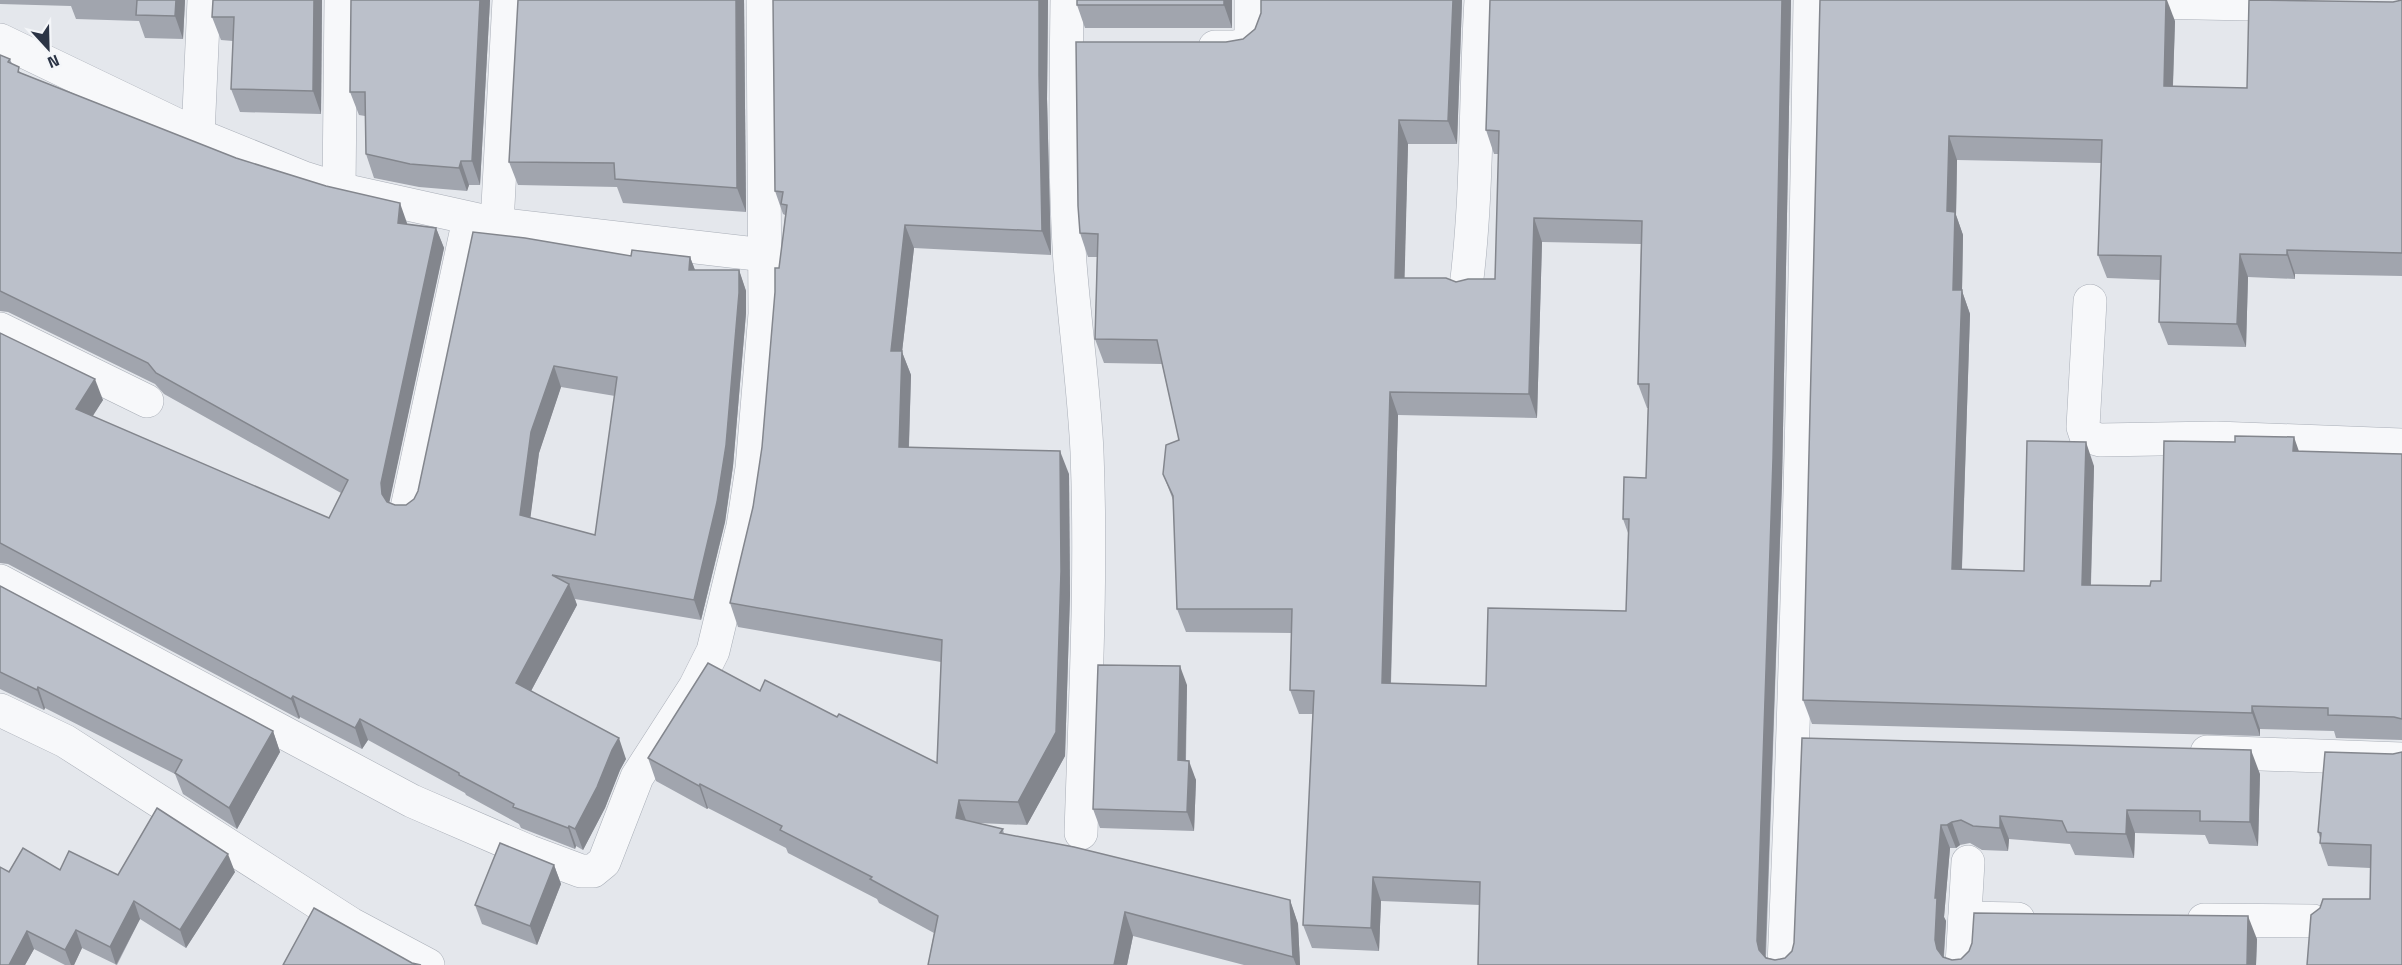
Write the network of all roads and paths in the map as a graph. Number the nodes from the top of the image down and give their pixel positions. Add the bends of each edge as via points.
1 (204, 0) edge
2 (341, 0) edge
3 (509, 0) edge
4 (763, 0) edge
5 (1067, 0) edge
6 (1251, 0) edge
7 (1481, 0) edge
8 (1810, 0) edge
9 (2044, 0) edge
10 (2330, 6) edge
11 (0, 40) edge
12 (1182, 48) edge
13 (198, 135) junction
14 (339, 189) junction
15 (483, 221) junction
16 (765, 255) junction
17 (1466, 286) edge
18 (2090, 301) dead end
19 (0, 329) edge
20 (147, 401) dead end
21 (2402, 445) edge
22 (407, 508) edge
23 (0, 581) edge
24 (0, 710) edge
25 (2176, 751) edge
26 (2402, 759) edge
27 (1081, 833) dead end
28 (1968, 862) dead end
29 (1965, 918) junction
30 (2049, 919) edge
31 (2169, 920) edge
32 (2313, 921) edge
33 (428, 965) edge
34 (1784, 965) edge
35 (1962, 965) edge

1 - 13 street
2 - 14 street
3 - 15 street
4 - 16 street
5 - 27 street via 1081,47 1066,149 1070,262 1087,451 1088,626
6 - 12 street via 1251,36 1247,44
7 - 17 street via 1473,232
8 - 34 street via 1803,452 1806,742
9 - 10 street
11 - 13 street
13 - 14 street
14 - 15 street
15 - 16 street
15 - 22 street
16 - 23 street via 752,468 743,526 713,651 695,687 637,777 604,862 593,871 581,871 530,852 412,801
18 - 21 street via 2083,427 2086,436 2100,440 2216,438
19 - 20 street
24 - 33 street via 65,741 351,924
25 - 26 street
28 - 29 street
29 - 30 street
29 - 35 street
31 - 32 street

